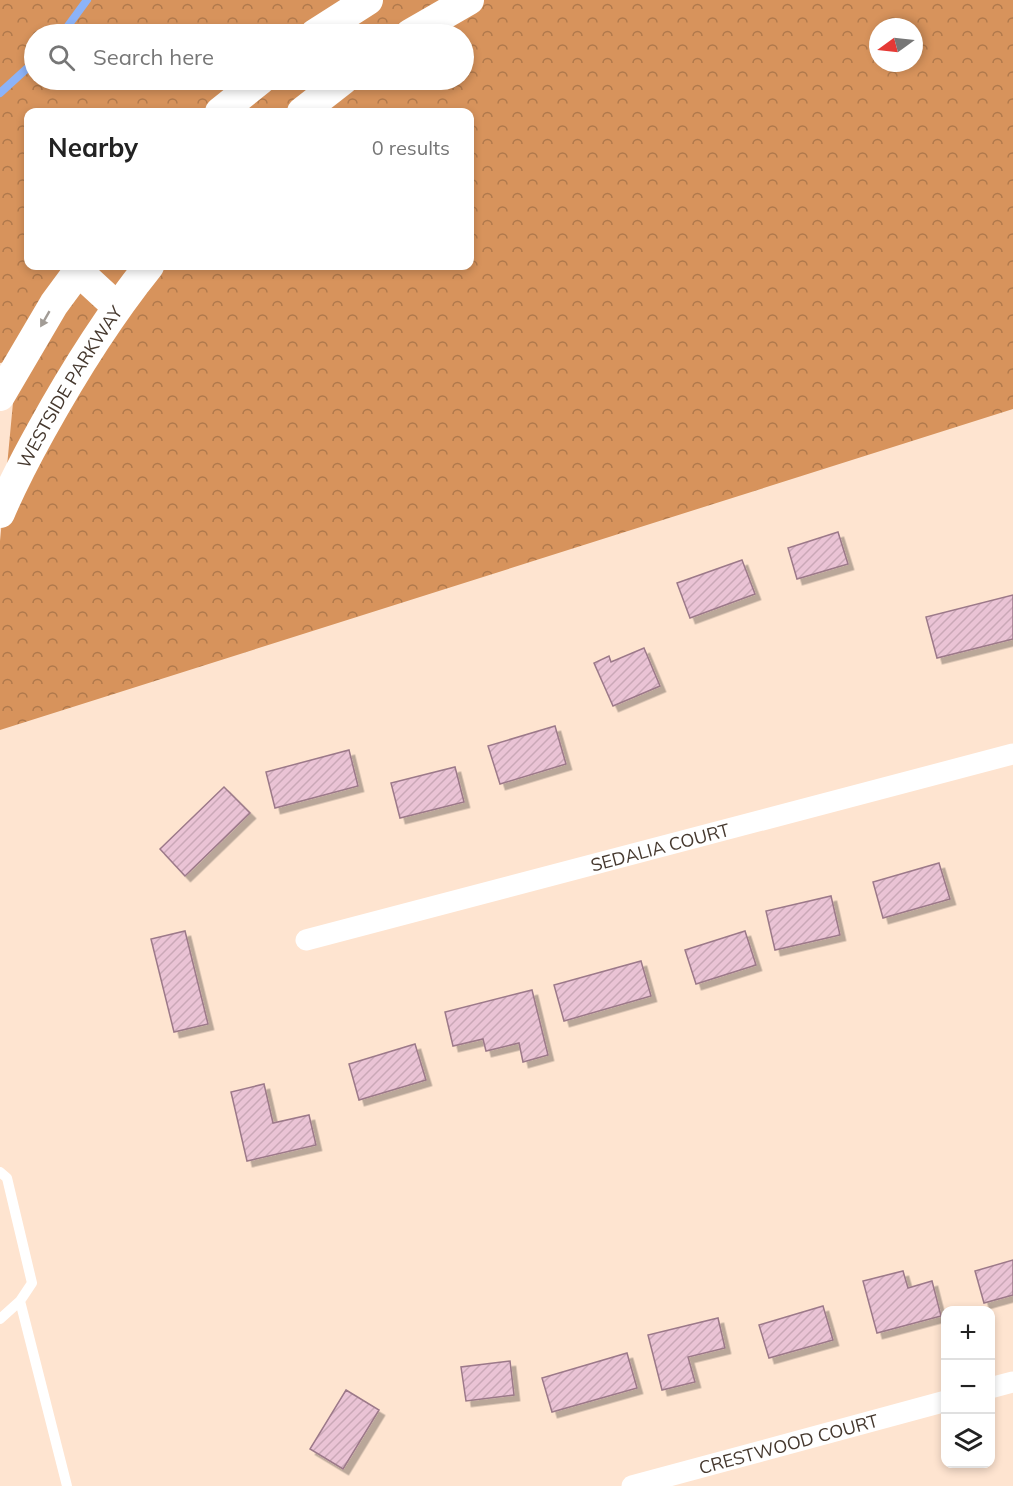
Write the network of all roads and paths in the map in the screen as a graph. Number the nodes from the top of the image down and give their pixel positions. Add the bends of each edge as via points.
1 (368, 0) edge
2 (469, 0) edge
3 (331, 24) edge
4 (427, 24) edge
5 (248, 90) edge
6 (330, 90) edge
7 (225, 108) edge
8 (307, 108) edge
9 (79, 270) edge
10 (82, 270) edge
11 (146, 270) edge
12 (116, 306) junction
13 (0, 396) edge
14 (0, 513) edge
15 (1013, 754) edge
16 (306, 940) dead end
17 (0, 1172) edge
18 (20, 1301) junction
19 (0, 1320) edge
20 (1013, 1382) edge
21 (995, 1387) edge
22 (941, 1402) edge
23 (67, 1486) edge
24 (632, 1486) edge

1 - 3 main road
2 - 4 main road
5 - 7 main road
6 - 8 main road
9 -> 13 main road
10 - 12 main road
11 - 12 main road, WESTSIDE PARKWAY
12 - 14 main road, WESTSIDE PARKWAY via 62,393
15 - 16 street, SEDALIA COURT
17 - 18 lane via 7,1178 32,1283
18 - 19 lane
18 - 23 lane
20 - 21 street
22 - 24 street, CRESTWOOD COURT

